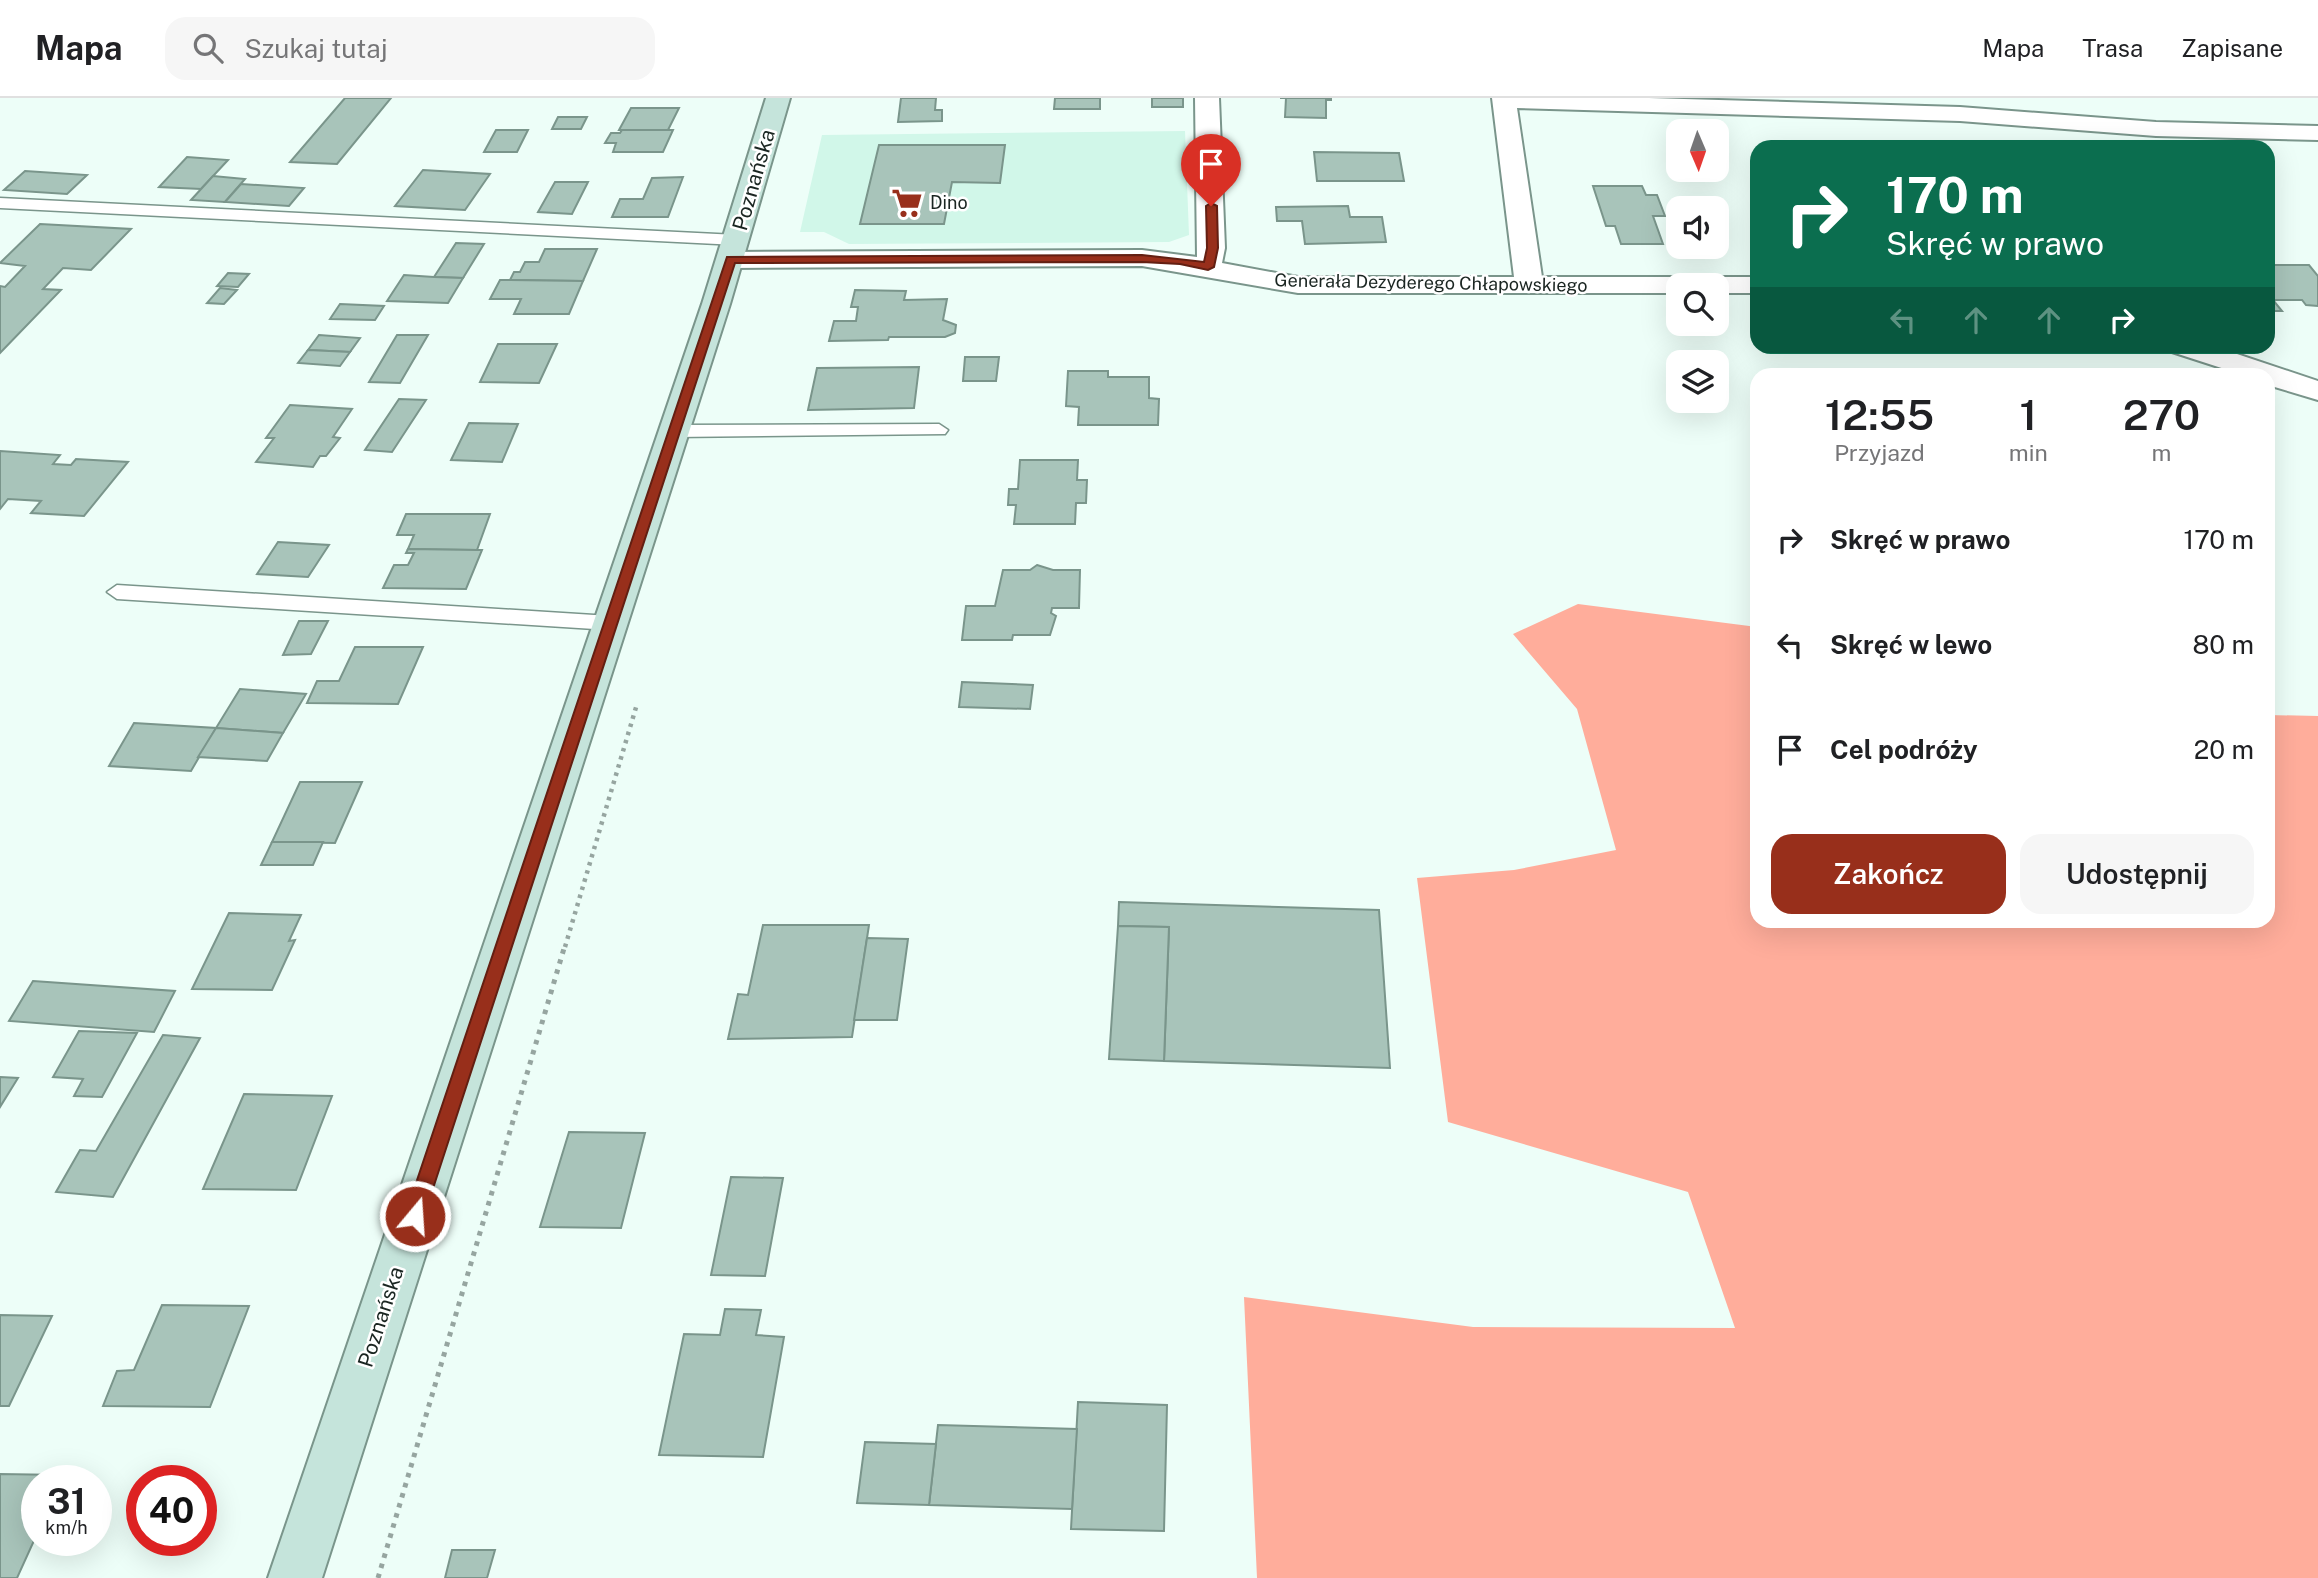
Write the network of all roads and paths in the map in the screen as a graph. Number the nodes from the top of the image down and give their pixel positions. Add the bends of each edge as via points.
1 (778, 98) edge
2 (1207, 98) edge
3 (1504, 99) edge
4 (1954, 106) edge
5 (2318, 133) edge
6 (0, 203) edge
7 (734, 250) junction
8 (1208, 267) junction
9 (1529, 285) junction
10 (1750, 285) edge
11 (2206, 354) edge
12 (2247, 368) edge
13 (2275, 377) edge
14 (2318, 391) edge
15 (939, 430) dead end
16 (674, 431) junction
17 (117, 592) dead end
18 (610, 623) junction
19 (637, 703) dead end
20 (295, 1578) edge
21 (378, 1578) edge

1 - 7 street, Poznańska
2 - 8 street via 1212,241
3 - 4 street
3 - 9 street
4 - 5 street via 2156,129
6 - 7 lane
7 - 8 street, Generała Dezyderego Chłapowskiego via 1142,258
7 - 16 street, Poznańska
8 - 9 street, Generała Dezyderego Chłapowskiego via 1260,281 1298,285
9 - 10 street, Generała Dezyderego Chłapowskiego
11 - 12 street
13 - 14 street
15 - 16 lane
16 - 18 street, Poznańska
17 - 18 lane
18 - 20 street, Poznańska
19 - 21 path

